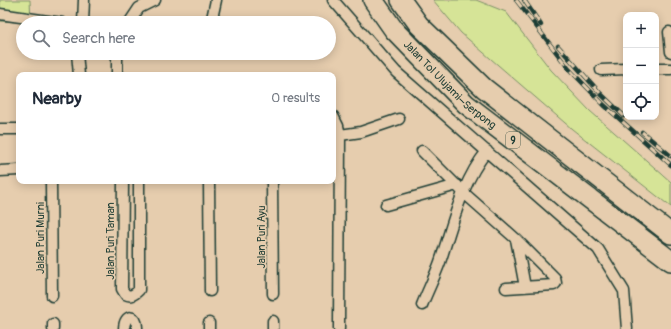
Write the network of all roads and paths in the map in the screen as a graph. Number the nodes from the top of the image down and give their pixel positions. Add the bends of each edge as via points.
1 (84, 0) edge
2 (155, 0) edge
3 (216, 0) edge
4 (332, 0) edge
5 (373, 0) edge
6 (401, 0) edge
7 (0, 14) edge
8 (16, 16) edge
9 (83, 16) edge
10 (134, 16) edge
11 (213, 16) edge
12 (669, 32) dead end
13 (671, 52) edge
14 (78, 60) edge
15 (117, 60) edge
16 (623, 69) edge
17 (659, 69) edge
18 (671, 69) edge
19 (601, 70) dead end
20 (80, 72) edge
21 (117, 72) edge
22 (399, 118) dead end
23 (336, 122) edge
24 (0, 129) edge
25 (16, 129) edge
26 (340, 135) junction
27 (422, 151) dead end
28 (487, 152) junction
29 (16, 170) edge
30 (0, 171) edge
31 (51, 184) edge
32 (123, 184) edge
33 (139, 184) edge
34 (209, 184) edge
35 (272, 184) edge
36 (460, 189) junction
37 (386, 205) dead end
38 (671, 234) edge
39 (516, 239) junction
40 (671, 261) edge
41 (525, 287) junction
42 (506, 288) dead end
43 (210, 291) dead end
44 (273, 294) dead end
45 (52, 296) dead end
46 (422, 305) dead end
47 (124, 329) edge
48 (137, 329) edge
49 (339, 329) edge
50 (627, 329) edge

1 - 9 street
2 - 10 street via 139,8
3 - 11 street
4 - 28 street via 396,72
5 - 40 highway, Jalan Tol Ulujami–Serpong / 9 via 394,30 466,104
6 - 38 highway, Jalan Tol Ulujami–Serpong / 9 via 419,25 484,88
7 - 8 street
12 - 13 street
14 - 20 street
15 - 21 street
16 - 19 street
17 - 18 street
22 - 26 street via 361,132
23 - 26 street
24 - 25 street
26 - 49 street
27 - 36 street
28 - 36 street
28 - 50 street via 598,249 624,291
29 - 30 street
31 - 45 street, Jalan Puri Murni
32 - 33 street, Jalan Puri Taman via 122,289 130,296 139,290
34 - 43 street
35 - 44 street, Jalan Puri Ayu
36 - 37 street
36 - 39 street
36 - 46 street via 439,263
39 - 41 street
39 - 41 street via 555,278 556,283
41 - 42 street
47 - 48 street via 124,322 130,317 138,322

